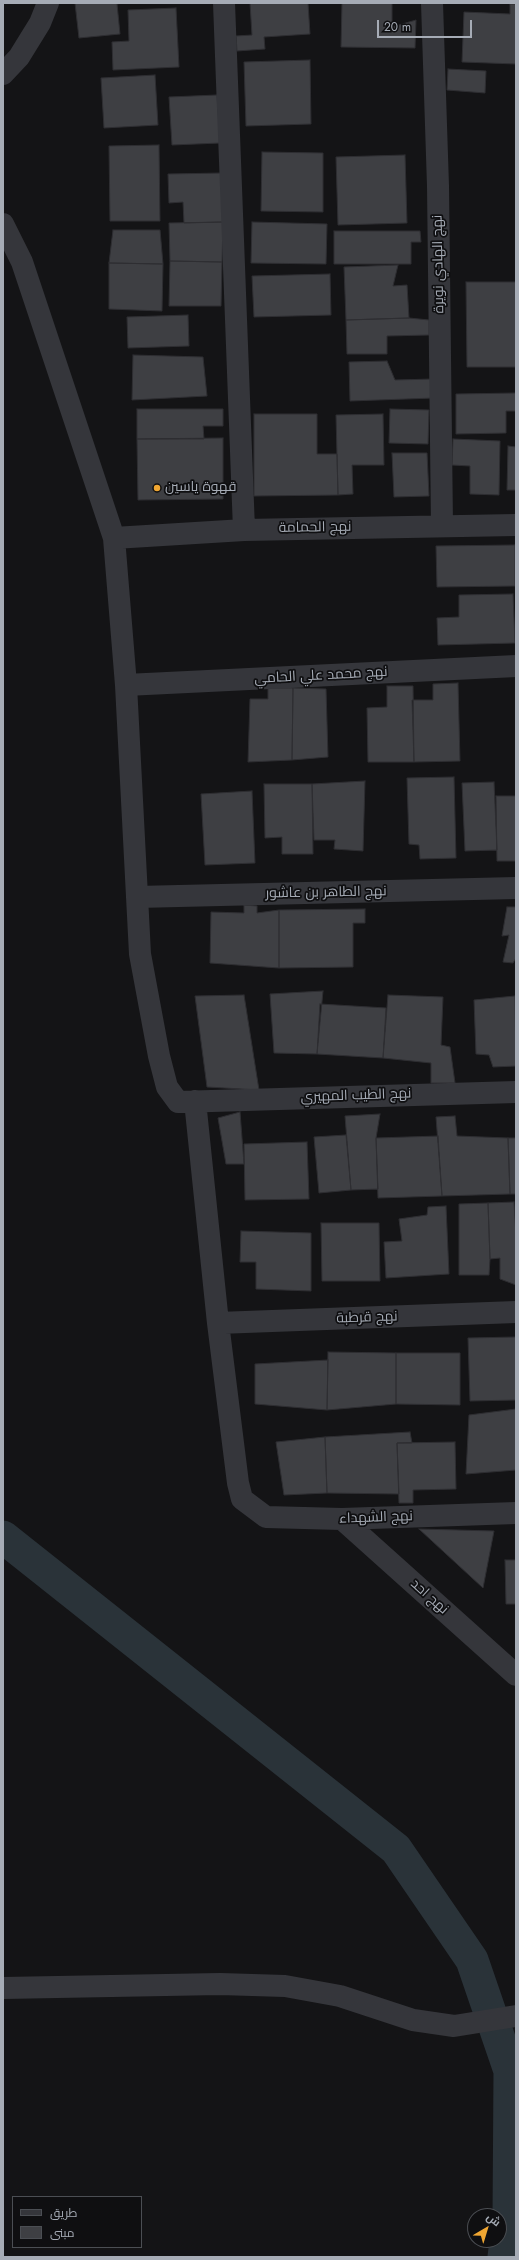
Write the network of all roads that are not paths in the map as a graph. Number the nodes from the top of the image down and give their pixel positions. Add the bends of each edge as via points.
1 (48, 3) edge
2 (224, 3) edge
3 (432, 3) edge
4 (3, 74) edge
5 (3, 224) edge
6 (442, 525) junction
7 (516, 525) edge
8 (244, 530) junction
9 (114, 538) junction
10 (516, 666) edge
11 (126, 685) junction
12 (516, 888) edge
13 (137, 897) junction
14 (516, 1092) edge
15 (196, 1101) junction
16 (516, 1312) edge
17 (218, 1323) junction
18 (516, 1513) edge
19 (342, 1519) junction
20 (516, 1675) edge
21 (3, 1988) edge
22 (516, 2016) edge

1 - 4 street via 40,23 19,57
2 - 8 street
3 - 6 street, نهج الهادي نويرة via 438,186
5 - 9 street via 22,262
6 - 7 street, نهج الحمامة
6 - 8 street, نهج الحمامة
8 - 9 street, نهج الحمامة
9 - 11 street
10 - 11 street, نهج محمد علي الحامي
11 - 13 street
12 - 13 street, نهج الطاهر بن عاشور
13 - 15 street, نهج الطيب المهيري via 140,954 167,1086 178,1102
14 - 15 street, نهج الطيب المهيري
15 - 17 street
16 - 17 street, نهج قرطبة
17 - 19 street, نهج الشهداء via 242,1499 266,1517
18 - 19 street, نهج الشهداء
19 - 20 street, نهج احد
21 - 22 street via 220,1984 285,1986 340,1996 413,2020 454,2026

